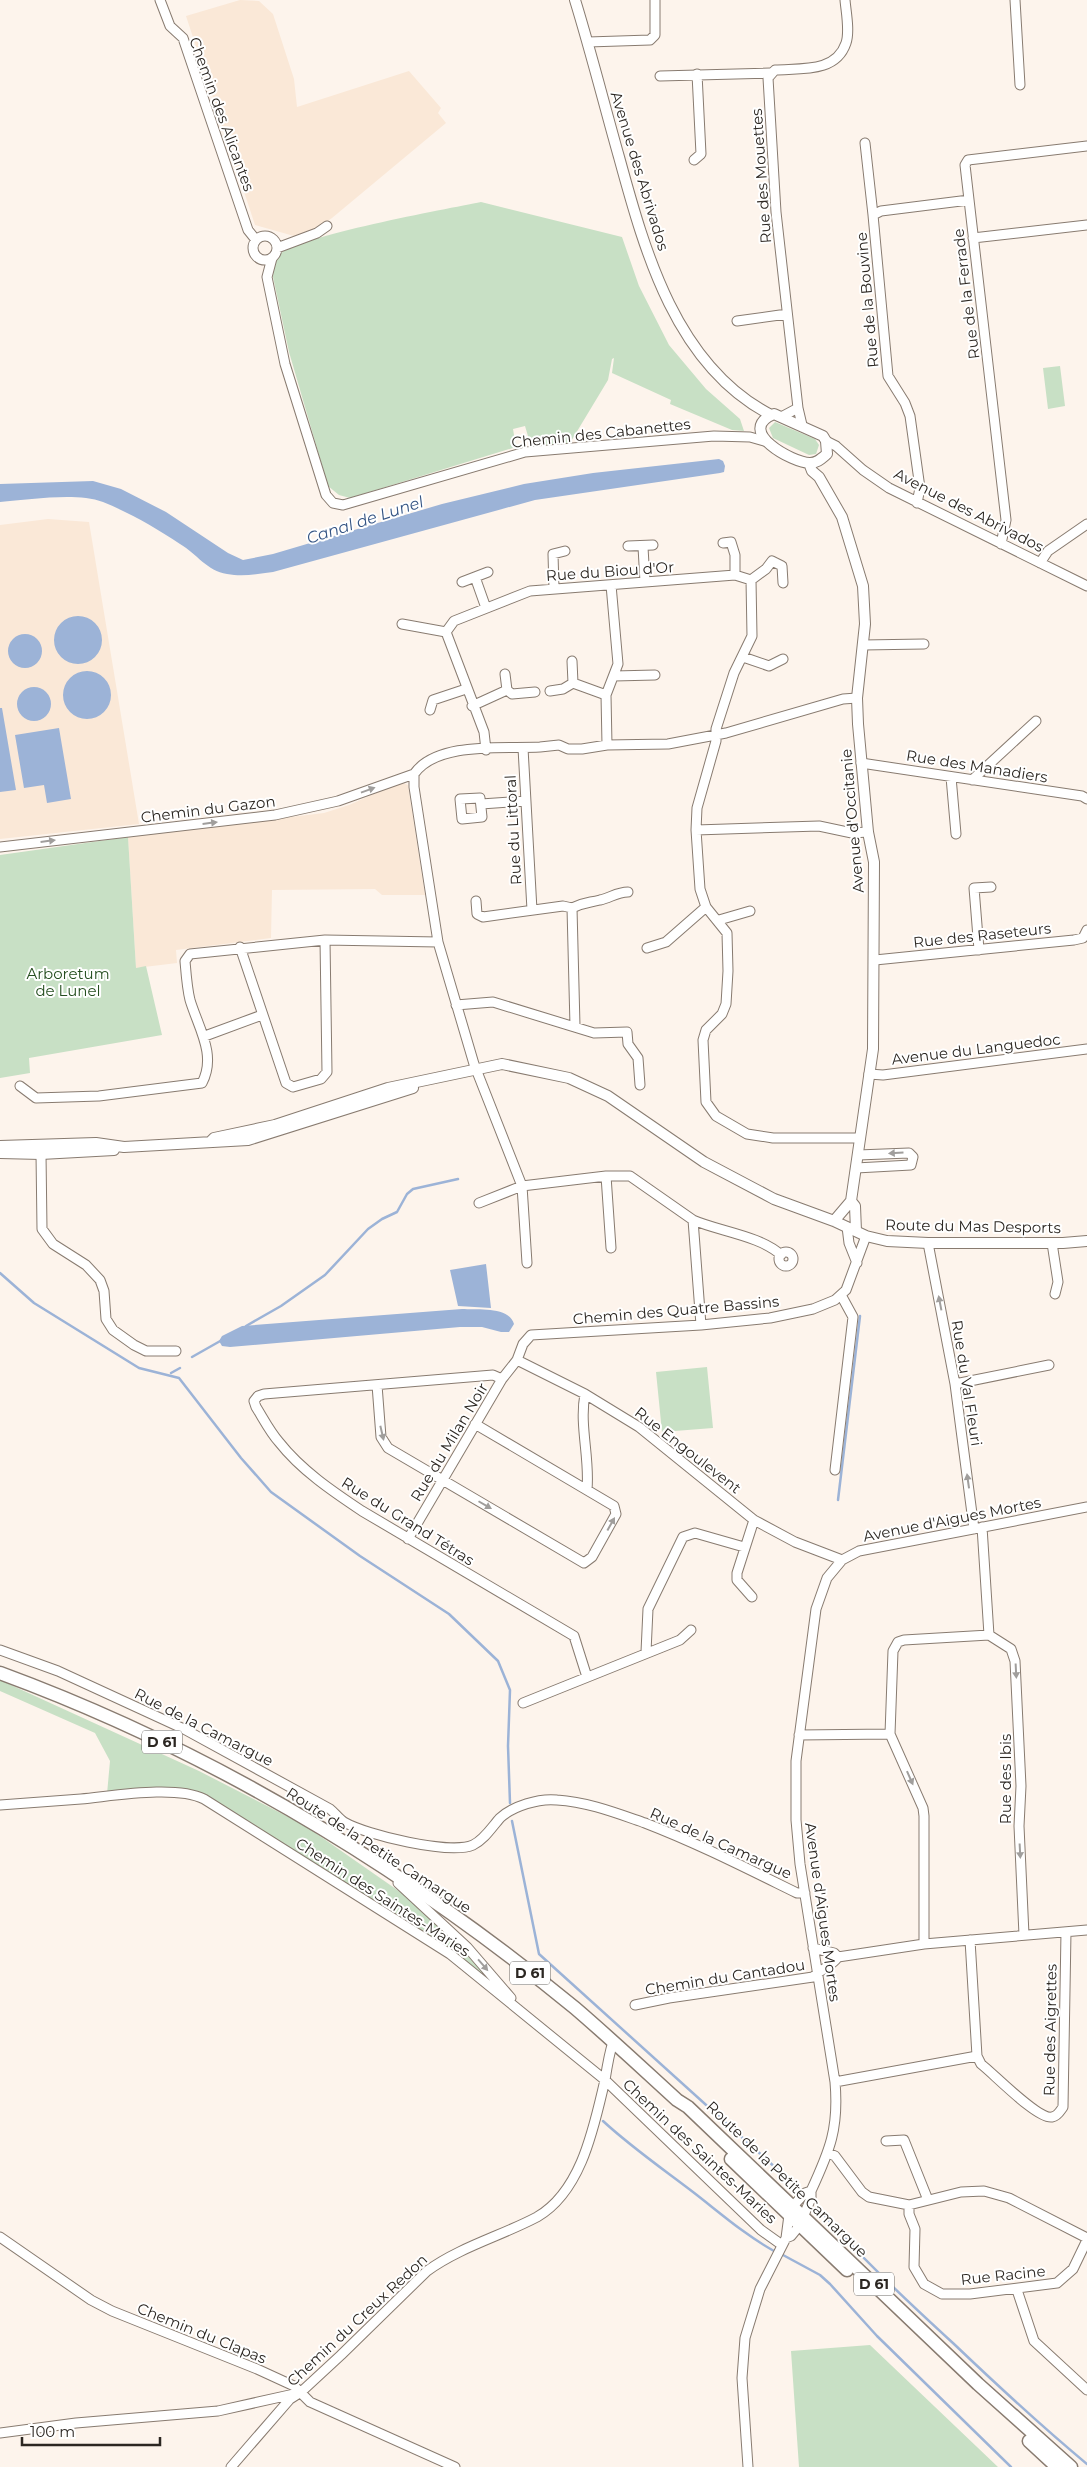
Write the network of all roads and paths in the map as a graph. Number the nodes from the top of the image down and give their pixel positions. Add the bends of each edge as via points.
1 (160, 0) edge
2 (575, 0) edge
3 (655, 0) edge
4 (845, 0) edge
5 (1015, 0) edge
6 (588, 42) junction
7 (770, 73) junction
8 (697, 74) junction
9 (660, 76) dead end
10 (1020, 85) dead end
11 (865, 143) dead end
12 (1087, 146) edge
13 (694, 160) dead end
14 (969, 200) junction
15 (874, 215) junction
16 (1087, 225) edge
17 (327, 226) dead end
18 (973, 238) junction
19 (256, 240) junction
20 (277, 248) junction
21 (272, 258) junction
22 (261, 260) junction
23 (267, 277) junction
24 (787, 314) junction
25 (738, 321) dead end
26 (756, 407) junction
27 (798, 408) junction
28 (772, 415) junction
29 (783, 416) junction
30 (802, 425) junction
31 (763, 432) junction
32 (826, 441) junction
33 (843, 452) junction
34 (818, 459) junction
35 (918, 502) junction
36 (1087, 524) edge
37 (722, 544) dead end
38 (1001, 544) junction
39 (653, 545) dead end
40 (628, 546) dead end
41 (643, 547) junction
42 (565, 551) dead end
43 (1040, 563) junction
44 (488, 572) dead end
45 (735, 575) junction
46 (475, 577) junction
47 (751, 580) junction
48 (462, 582) dead end
49 (645, 582) junction
50 (783, 583) dead end
51 (611, 585) junction
52 (1087, 586) edge
53 (554, 588) junction
54 (486, 608) junction
55 (402, 624) dead end
56 (446, 632) junction
57 (924, 644) dead end
58 (863, 645) junction
59 (742, 657) junction
60 (783, 659) dead end
61 (572, 661) dead end
62 (505, 674) dead end
63 (655, 675) dead end
64 (614, 676) junction
65 (573, 683) junction
66 (466, 689) junction
67 (507, 690) junction
68 (550, 691) dead end
69 (535, 692) dead end
70 (606, 695) junction
71 (857, 698) junction
72 (472, 706) junction
73 (430, 710) dead end
74 (1036, 721) dead end
75 (716, 735) junction
76 (607, 745) junction
77 (522, 748) junction
78 (486, 750) junction
79 (862, 763) junction
80 (414, 774) junction
81 (951, 777) junction
82 (972, 780) junction
83 (1087, 799) edge
84 (526, 801) junction
85 (481, 804) dead end
86 (696, 830) junction
87 (868, 832) junction
88 (956, 834) dead end
89 (0, 847) edge
90 (991, 887) dead end
91 (628, 892) dead end
92 (476, 901) dead end
93 (706, 907) junction
94 (572, 908) junction
95 (532, 910) junction
96 (750, 911) dead end
97 (719, 920) junction
98 (1087, 930) edge
99 (325, 940) junction
100 (438, 942) junction
101 (240, 947) junction
102 (647, 948) dead end
103 (979, 950) junction
104 (875, 960) junction
105 (456, 1005) junction
106 (262, 1015) junction
107 (575, 1026) junction
108 (205, 1036) junction
109 (1087, 1049) edge
110 (476, 1070) junction
111 (869, 1074) junction
112 (640, 1085) dead end
113 (20, 1086) dead end
114 (860, 1138) junction
115 (0, 1146) edge
116 (41, 1149) junction
117 (0, 1153) edge
118 (858, 1155) junction
119 (856, 1168) junction
120 (606, 1176) junction
121 (522, 1186) junction
122 (851, 1201) junction
123 (479, 1203) dead end
124 (693, 1220) junction
125 (834, 1221) junction
126 (851, 1229) junction
127 (866, 1236) junction
128 (1087, 1241) edge
129 (928, 1243) junction
130 (1052, 1243) junction
131 (610, 1248) dead end
132 (781, 1255) dead end
133 (527, 1263) dead end
134 (857, 1263) junction
135 (1056, 1294) dead end
136 (841, 1295) junction
137 (701, 1325) junction
138 (176, 1351) dead end
139 (517, 1360) junction
140 (1048, 1365) dead end
141 (502, 1379) junction
142 (955, 1384) junction
143 (377, 1385) junction
144 (585, 1394) junction
145 (476, 1424) junction
146 (835, 1470) dead end
147 (442, 1481) junction
148 (587, 1489) junction
149 (1087, 1507) edge
150 (754, 1520) junction
151 (978, 1528) junction
152 (408, 1539) junction
153 (744, 1546) junction
154 (842, 1560) junction
155 (752, 1597) dead end
156 (691, 1630) dead end
157 (989, 1635) junction
158 (0, 1650) edge
159 (646, 1652) junction
160 (0, 1672) edge
161 (587, 1677) junction
162 (523, 1703) dead end
163 (890, 1734) junction
164 (799, 1735) junction
165 (0, 1805) edge
166 (371, 1860) junction
167 (804, 1893) junction
168 (1087, 1930) edge
169 (1066, 1932) junction
170 (1024, 1935) junction
171 (970, 1940) junction
172 (924, 1944) junction
173 (814, 1948) junction
174 (838, 1957) junction
175 (817, 1972) junction
176 (635, 2005) dead end
177 (525, 2015) junction
178 (614, 2042) junction
179 (977, 2056) junction
180 (605, 2080) junction
181 (835, 2082) junction
182 (886, 2140) dead end
183 (828, 2153) junction
184 (811, 2191) junction
185 (928, 2200) junction
186 (909, 2205) junction
187 (791, 2211) junction
188 (802, 2220) junction
189 (0, 2237) edge
190 (1087, 2240) edge
191 (784, 2241) junction
192 (1017, 2290) junction
193 (1087, 2390) edge
194 (301, 2392) junction
195 (0, 2434) edge
196 (231, 2467) edge
197 (455, 2467) edge
198 (748, 2467) edge
199 (1057, 2467) edge
200 (1071, 2467) edge

1 - 19 street, Chemin des Alicantes via 170,26 183,38 248,230
2 - 6 street, Avenue des Abrivados
3 - 6 street via 655,35 650,40
4 - 7 street via 847,42 839,55 822,66
5 - 10 street
6 - 26 street, Avenue des Abrivados via 638,226 666,297 684,332 702,357 724,382
7 - 8 street
7 - 24 street, Rue des Mouettes via 771,150
8 - 9 street
8 - 13 street via 702,154
11 - 15 street
12 - 14 street, Rue de la Ferrade via 968,160 965,165
14 - 15 street, Rue de la Bouvine via 881,211
14 - 18 street, Rue de la Ferrade
15 - 35 street, Rue de la Bouvine via 888,376 910,416 920,488
16 - 18 street
17 - 20 street
18 - 38 street, Rue de la Ferrade via 1006,520
19 - 20 street via 263,236 271,238
19 - 22 street via 253,251
20 - 21 street
21 - 22 street
21 - 23 street
22 - 23 street
23 - 31 street, Chemin des Cabanettes via 285,364 326,496 333,503 343,505 525,452 714,436 750,437
24 - 25 street
24 - 27 street, Rue des Mouettes
26 - 28 street, Avenue des Abrivados
26 - 31 street, Avenue des Abrivados
27 - 29 street
27 - 30 street, Rue des Mouettes
28 - 29 street
28 - 31 street via 767,417
29 - 30 street
30 - 32 street
31 - 34 street via 769,445
32 - 33 street, Avenue des Abrivados
32 - 34 street, Avenue d'Occitanie
33 - 34 street
33 - 35 street, Avenue des Abrivados via 889,488
34 - 58 street, Avenue d'Occitanie via 819,477 842,517 863,586
35 - 38 street, Avenue des Abrivados
36 - 43 street via 1048,551
37 - 45 street via 731,542
38 - 43 street, Avenue des Abrivados
39 - 41 street
40 - 41 street
41 - 49 street
42 - 53 street via 553,554
43 - 52 street, Avenue des Abrivados
44 - 46 street
45 - 47 street, Rue du Biou d'Or
45 - 49 street, Rue du Biou d'Or
46 - 48 street
46 - 54 street
47 - 50 street via 772,561 782,566
47 - 59 street via 752,636
49 - 51 street, Rue du Biou d'Or
51 - 53 street, Rue du Biou d'Or
51 - 64 street via 618,664
53 - 54 street, Rue du Biou d'Or via 516,595
54 - 56 street, Rue du Biou d'Or via 454,621
55 - 56 street
56 - 66 street
57 - 58 street
58 - 71 street, Avenue d'Occitanie
59 - 60 street via 769,666
59 - 75 street via 734,673
61 - 65 street
62 - 67 street
63 - 64 street
64 - 70 street
65 - 68 street
65 - 70 street
66 - 72 street
66 - 73 street via 433,700
67 - 69 street via 512,694
67 - 72 street
70 - 76 street
71 - 75 street via 843,699
71 - 79 street, Avenue d'Occitanie
72 - 78 street via 484,732
74 - 82 street
75 - 76 street via 668,744
75 - 86 street via 697,808
76 - 77 street via 582,749 547,745
77 - 78 street
77 - 84 street, Rue du Littoral
78 - 80 street via 457,750 433,757
79 - 81 street, Rue des Manadiers
79 - 87 street, Avenue d'Occitanie
89 -> 80 street, Chemin du Gazon via 275,815 338,801
80 - 100 street
81 - 82 street, Rue des Manadiers
81 - 88 street
82 - 83 street, Rue des Manadiers
84 - 85 street
84 - 95 street, Rue du Littoral
86 - 87 street via 819,826 852,833
86 - 93 street via 700,889
87 - 104 street, Avenue d'Occitanie via 874,862
90 - 103 street via 974,888
91 - 94 street via 586,901
92 - 95 street via 477,914 484,917
93 - 97 street
93 - 102 street via 666,942
94 - 95 street
94 - 107 street
96 - 97 street
97 - 114 street via 727,933 727,996 722,1014 706,1030 703,1040 706,1102 716,1116 748,1134 773,1138
98 - 103 street, Rue des Raseteurs via 1083,938
99 - 100 street
99 - 101 street
99 - 106 street via 327,1072 321,1078 293,1087 286,1083
100 - 105 street
101 - 106 street
101 - 108 street via 190,954 185,961 190,999
103 - 104 street, Rue des Raseteurs
104 - 111 street, Avenue d'Occitanie via 873,1049
105 - 107 street via 493,1002
105 - 110 street
106 - 108 street
107 - 112 street via 594,1034 627,1032 628,1044 638,1058
108 - 113 street via 207,1074 202,1083 99,1096 36,1098
109 - 111 street, Avenue du Languedoc via 883,1075
110 - 116 street, Route du Mas Desports via 422,1082 418,1087 362,1100 247,1136 114,1150
110 - 121 street
110 - 125 street, Route du Mas Desports via 502,1064 569,1078 608,1096 704,1162 774,1199
111 - 114 street, Avenue d'Occitanie
114 - 118 street, Avenue d'Occitanie
115 - 116 street, Route du Mas Desports
116 - 117 street, Route du Mas Desports
116 - 138 street via 42,1229 53,1244 86,1265 100,1280 106,1319 113,1330 146,1350
118 - 119 street, Avenue d'Occitanie
119 -> 118 street via 910,1165 913,1161 909,1153
119 - 122 street, Avenue d'Occitanie
120 - 121 street
120 - 124 street via 630,1176
120 - 131 street
121 - 123 street
121 - 133 street
122 - 125 street
122 - 126 street, Avenue d'Occitanie via 855,1206
124 - 132 street via 745,1237
124 - 137 street
125 - 126 street, Route du Mas Desports
126 - 127 street, Route du Mas Desports
126 - 134 street via 849,1243
127 - 129 street, Route du Mas Desports via 887,1241
127 - 134 street
128 - 130 street, Route du Mas Desports
129 - 130 street, Route du Mas Desports
142 -> 129 street, Rue du Val Fleuri
130 - 135 street via 1058,1282
134 - 136 street
136 - 137 street, Chemin des Quatre Bassins via 827,1305 797,1313
136 - 146 street via 853,1317
137 - 139 street, Chemin des Quatre Bassins via 531,1335 523,1344
139 - 141 street, Rue du Milan Noir
139 - 144 street, Rue Engoulevent
140 - 142 street
141 - 143 street, Rue du Grand Tétras via 493,1375
141 - 145 street, Rue du Milan Noir
151 -> 142 street, Rue du Val Fleuri
143 -> 147 street via 381,1437 388,1448
143 - 152 street, Rue du Grand Tétras via 264,1394 254,1401 277,1441 301,1465 346,1500
144 - 148 street
144 - 150 street, Rue Engoulevent via 639,1427
145 - 147 street, Rue du Milan Noir
145 - 148 street
147 -> 148 street via 584,1563 592,1557 616,1514 614,1506
147 - 152 street, Rue du Milan Noir
149 - 151 street, Avenue d'Aigues Mortes
150 - 153 street
150 - 154 street, Rue Engoulevent via 795,1542
151 - 154 street, Avenue d'Aigues Mortes via 859,1552
151 - 157 street, Rue du Val Fleuri
152 - 161 street, Rue du Grand Tétras via 574,1636
153 - 155 street via 738,1580
153 - 159 street via 695,1533 683,1537 648,1609
154 - 164 street, Avenue d'Aigues Mortes via 827,1578 816,1609
156 - 159 street via 680,1640
157 - 163 street via 898,1642 893,1651
157 -> 170 street, Rue des Ibis via 1011,1649 1015,1661
158 - 167 street, Rue de la Camargue via 58,1671 184,1729 330,1809 344,1822 393,1838 450,1849 466,1847 483,1838 502,1816 528,1804 555,1799 606,1809 701,1846 796,1893
159 - 161 street
160 - 166 main road, Route de la Petite Camargue / D 61 via 58,1694 198,1760
161 - 162 street
163 - 164 street
163 -> 172 street via 923,1808
164 - 167 street, Avenue d'Aigues Mortes via 796,1820
165 - 177 street, Chemin des Saintes-Maries via 123,1795 194,1794 450,1954
166 -> 177 street via 467,1947
166 - 178 main road, Route de la Petite Camargue / D 61 via 479,1934
167 - 173 street, Avenue d'Aigues Mortes
168 - 169 street
169 - 170 street
169 - 179 street, Rue des Aigrettes via 1063,2107 1057,2115 1047,2117 1037,2112
170 - 171 street
171 - 172 street
171 - 179 street
172 - 174 street
173 - 174 street
173 - 175 street, Avenue d'Aigues Mortes
174 - 175 street, Chemin du Cantadou
175 - 176 street, Chemin du Cantadou via 813,1977
175 - 181 street, Avenue d'Aigues Mortes
177 - 180 street, Chemin des Saintes-Maries
178 - 180 street, Chemin du Creux Redon
178 - 187 main road, Route de la Petite Camargue / D 61
179 - 181 street
180 - 191 street, Chemin des Saintes-Maries via 761,2230
180 - 194 street, Chemin du Creux Redon via 580,2164 551,2206 538,2216 443,2260 427,2271
181 - 183 street, Avenue d'Aigues Mortes via 836,2117
182 - 185 street via 904,2140
183 - 184 street, Avenue d'Aigues Mortes
183 - 186 street via 835,2156 869,2197
184 - 187 street, Avenue d'Aigues Mortes via 805,2193
184 - 188 street, Avenue d'Aigues Mortes
185 - 186 street
185 - 190 street via 961,2192 984,2191 1009,2198
186 - 192 street, Rue Racine via 915,2228 914,2267 924,2284 942,2294
187 - 188 main road, Route de la Petite Camargue / D 61
187 - 191 street
188 - 191 street
188 - 199 main road, Route de la Petite Camargue / D 61
188 - 200 main road, Route de la Petite Camargue / D 61
189 - 194 street, Chemin du Clapas via 105,2308 257,2369
190 - 192 street, Rue Racine via 1065,2278 1057,2283
191 - 198 street via 760,2289 744,2348 743,2404
192 - 193 street via 1034,2341
194 - 195 street via 218,2411 76,2423
194 - 196 street, Chemin du Creux Redon via 290,2399
194 - 197 street, Chemin du Clapas via 310,2402

